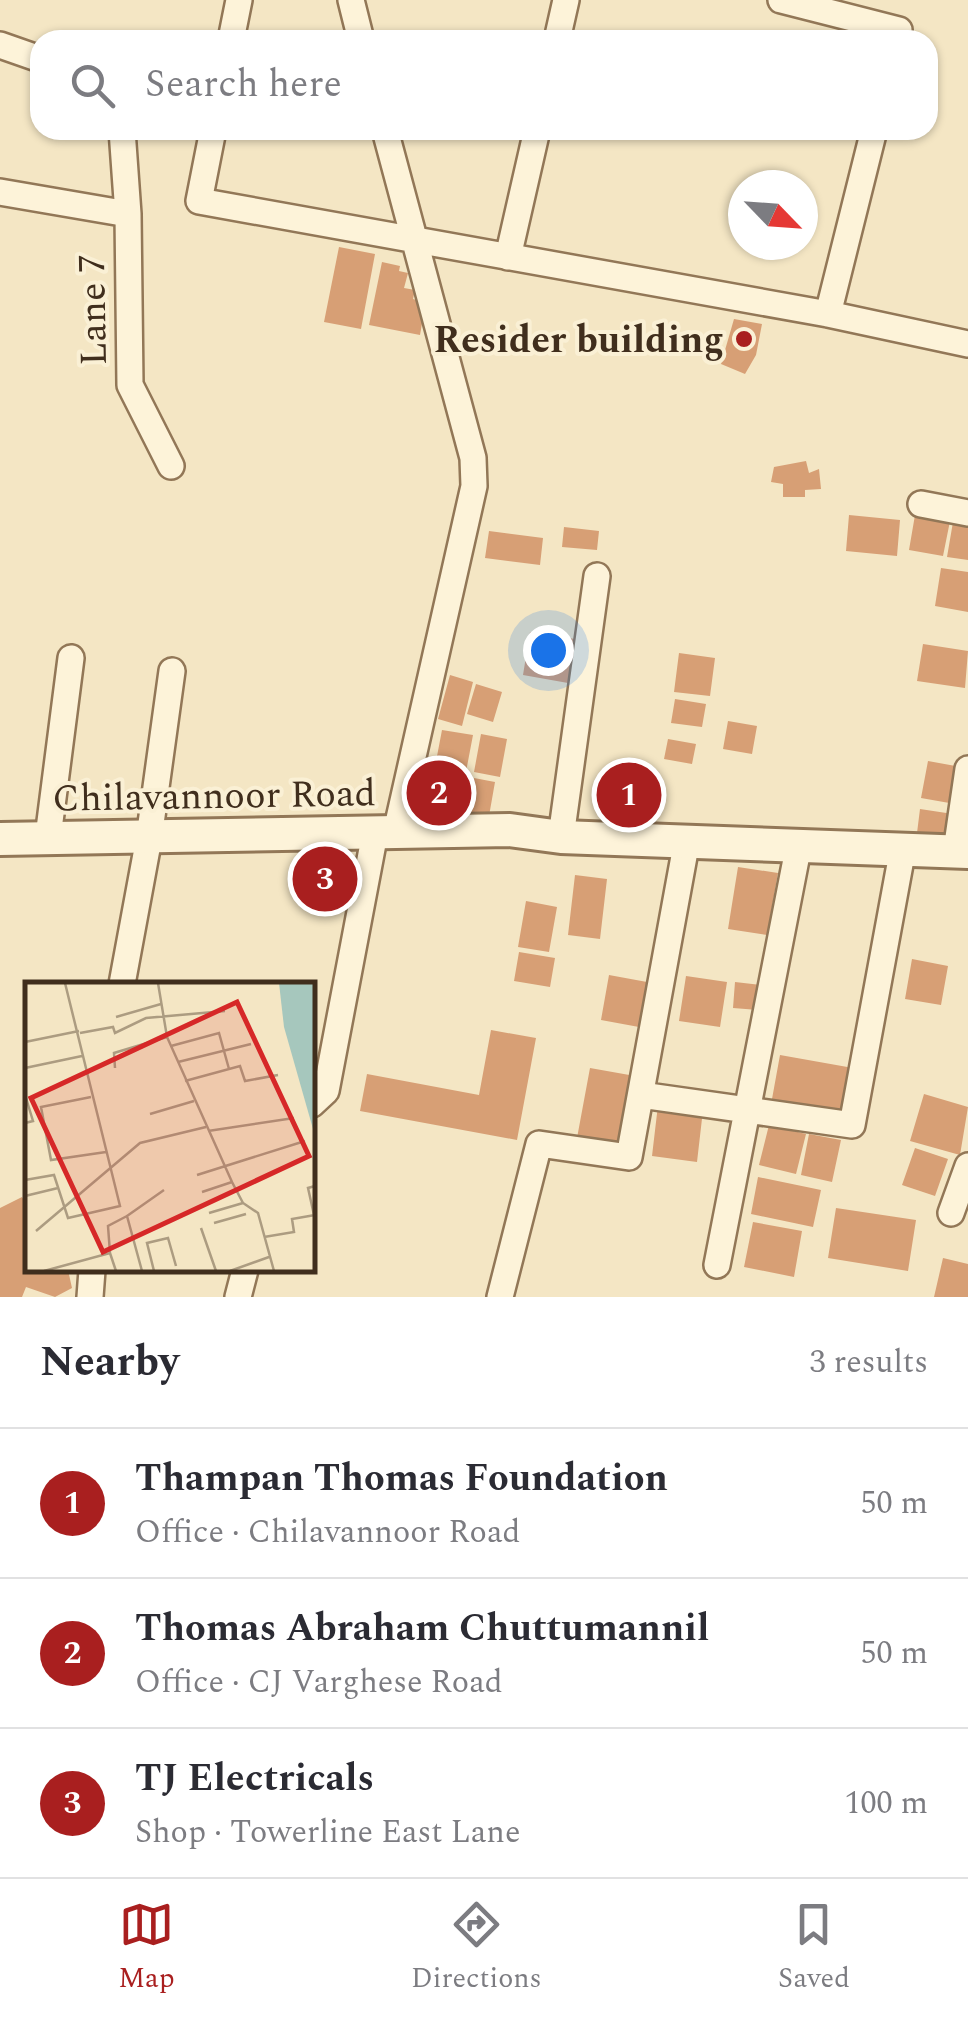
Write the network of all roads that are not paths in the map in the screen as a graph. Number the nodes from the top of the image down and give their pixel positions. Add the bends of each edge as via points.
1 (239, 0) edge
2 (350, 0) edge
3 (566, 0) edge
4 (781, 0) edge
5 (233, 30) edge
6 (358, 30) edge
7 (559, 30) edge
8 (899, 30) edge
9 (5, 43) edge
10 (30, 54) edge
11 (123, 140) edge
12 (211, 140) edge
13 (388, 140) edge
14 (535, 140) edge
15 (872, 140) edge
16 (0, 192) edge
17 (128, 214) junction
18 (414, 240) junction
19 (508, 257) junction
20 (828, 314) junction
21 (968, 344) edge
22 (170, 466) dead end
23 (921, 504) dead end
24 (968, 513) edge
25 (597, 576) dead end
26 (71, 658) dead end
27 (172, 671) dead end
28 (968, 769) edge
29 (385, 833) junction
30 (48, 837) junction
31 (561, 837) junction
32 (149, 838) junction
33 (0, 839) edge
34 (686, 840) junction
35 (798, 844) junction
36 (903, 848) junction
37 (962, 851) edge
38 (122, 982) edge
39 (641, 1094) junction
40 (315, 1101) edge
41 (749, 1111) junction
42 (968, 1166) edge
43 (951, 1213) dead end
44 (716, 1265) dead end
45 (92, 1272) edge
46 (244, 1272) edge
47 (90, 1297) edge
48 (238, 1297) edge
49 (500, 1297) edge

1 - 5 street
2 - 6 street
3 - 7 street
4 - 8 street
9 - 10 street
11 - 17 street
12 - 18 street via 199,200
13 - 18 street
14 - 19 street
15 - 20 street
16 - 17 street, Lane 7
17 - 22 street, Lane 7 via 130,385
18 - 19 street
18 - 29 street via 473,458 474,486
19 - 20 street
20 - 21 street
23 - 24 street
25 - 31 street
26 - 30 street
27 - 32 street
28 - 37 street
29 - 31 street, Chilavannoor Road via 510,830
29 - 32 street, Chilavannoor Road
29 - 40 street via 326,1091
30 - 32 street, Chilavannoor Road
30 - 33 street, Chilavannoor Road
31 - 34 street, Chilavannoor Road
32 - 38 street
34 - 35 street, Chilavannoor Road
34 - 39 street
35 - 36 street, Chilavannoor Road
35 - 41 street
36 - 37 street, Chilavannoor Road
36 - 41 street via 852,1126
39 - 41 street
39 - 49 street via 630,1157 540,1144
41 - 44 street
42 - 43 street
45 - 47 street
46 - 48 street

